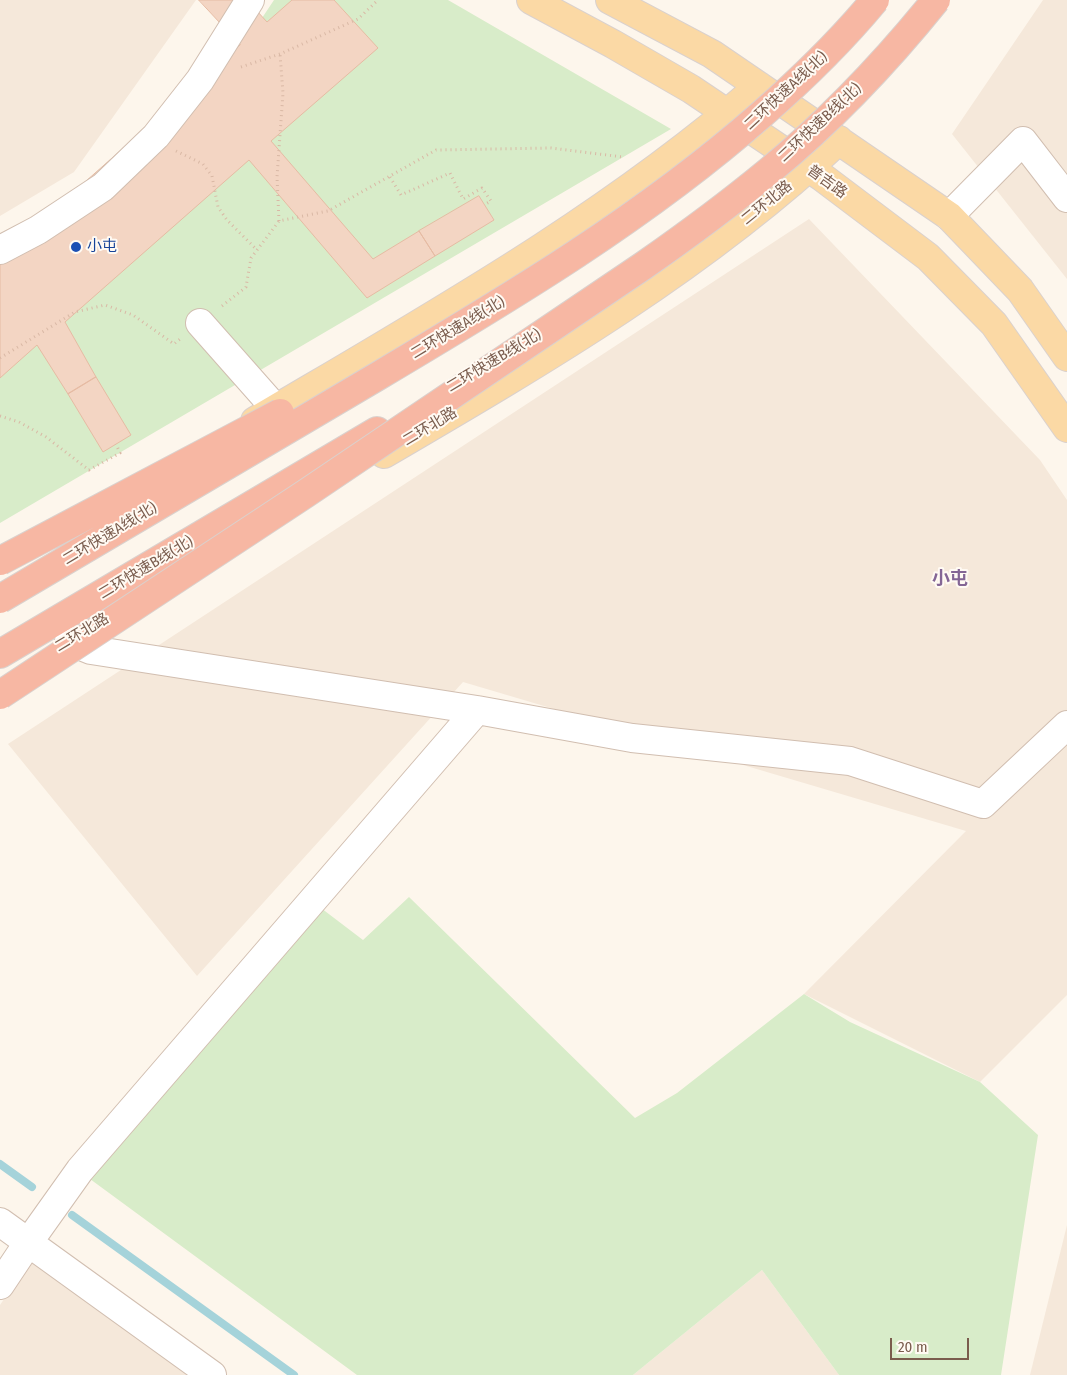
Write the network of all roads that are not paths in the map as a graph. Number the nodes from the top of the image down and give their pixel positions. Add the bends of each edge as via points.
1 (250, 0) edge
2 (531, 0) edge
3 (610, 0) edge
4 (875, 0) edge
5 (936, 0) edge
6 (758, 86) junction
7 (727, 113) junction
8 (839, 140) junction
9 (808, 168) junction
10 (1067, 198) edge
11 (949, 216) junction
12 (0, 250) edge
13 (570, 258) junction
14 (596, 298) junction
15 (200, 323) road end
16 (1067, 357) edge
17 (276, 408) junction
18 (1067, 428) edge
19 (0, 561) edge
20 (0, 572) edge
21 (0, 599) edge
22 (69, 641) junction
23 (0, 654) edge
24 (0, 682) edge
25 (0, 695) edge
26 (477, 710) junction
27 (1067, 724) edge
28 (0, 1222) edge
29 (28, 1243) junction
30 (0, 1286) edge
31 (212, 1375) edge

1 - 12 street via 200,80 156,136 103,187 38,230
2 - 7 main road, 普吉路 via 652,66
3 - 6 main road via 712,54
4 - 13 highway, 二环快速A线(北), bridge via 809,71 739,134 660,196
5 - 14 highway, 二环快速B线(北), bridge via 842,105 770,171 688,234
6 - 7 main road
6 - 8 main road
7 - 9 main road, 普吉路
7 - 17 main road via 646,177 557,238
8 - 9 main road, 二环北路
8 - 11 main road
9 - 18 main road, 普吉路 via 928,257 994,324
9 - 22 main road, 二环北路 via 702,254 579,336
10 - 11 street via 1023,141
11 - 16 main road via 1020,290
13 - 19 highway, bridge
13 - 21 highway, 二环快速A线(北), bridge
14 - 23 highway, 二环快速B线(北), bridge via 491,364
14 - 25 highway, bridge
15 - 17 street
17 - 20 main road
22 - 24 main road, 二环北路
22 - 26 street via 91,650
26 - 27 street via 632,738 850,761 983,804
26 - 29 street via 80,1170
28 - 29 street
29 - 30 street
29 - 31 street

